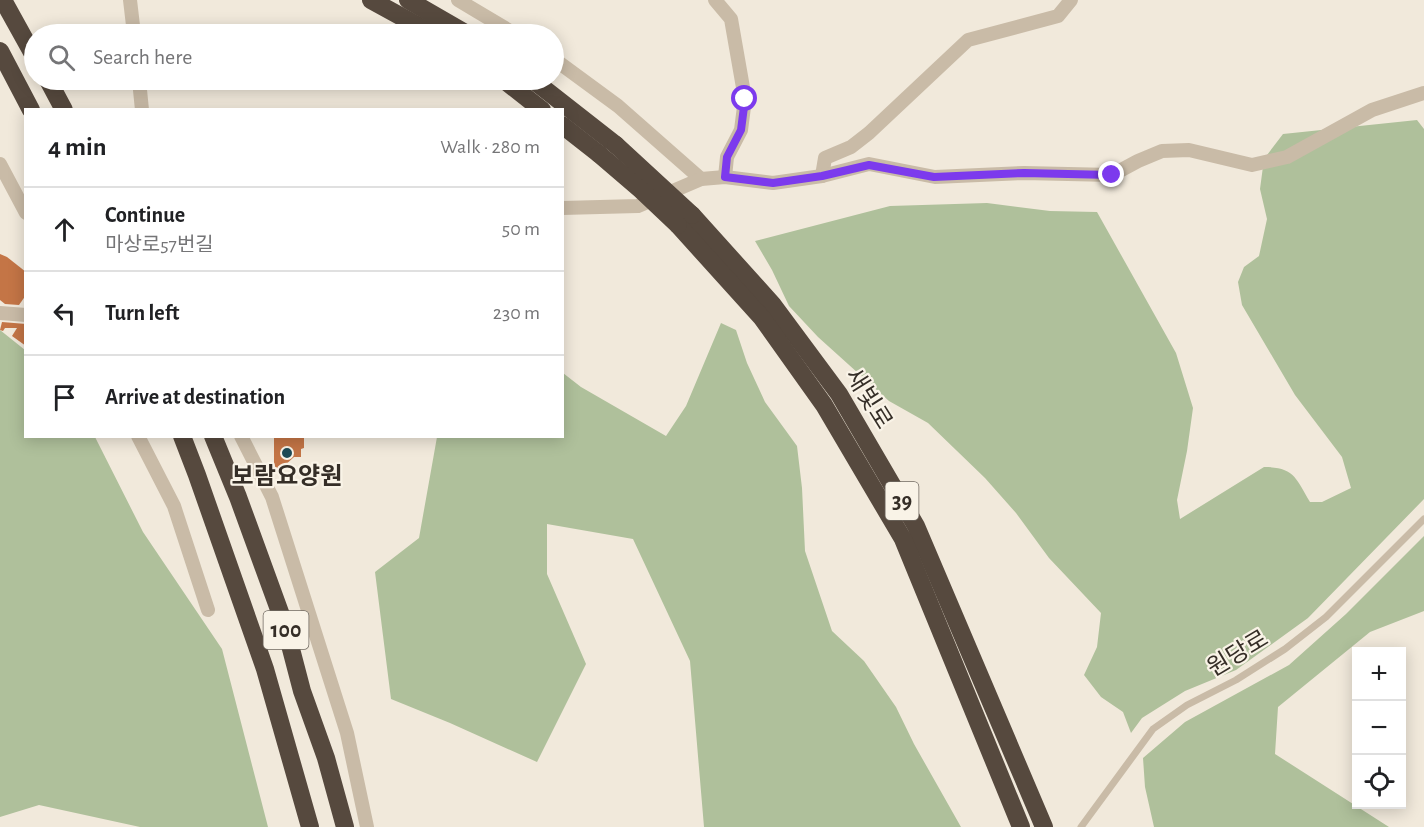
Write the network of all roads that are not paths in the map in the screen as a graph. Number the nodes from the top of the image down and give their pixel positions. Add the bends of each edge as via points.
1 (3, 0) edge
2 (130, 0) edge
3 (371, 0) edge
4 (408, 0) edge
5 (458, 0) edge
6 (715, 0) edge
7 (1071, 0) edge
8 (133, 24) edge
9 (414, 24) edge
10 (449, 24) edge
11 (498, 24) edge
12 (24, 38) edge
13 (0, 51) edge
14 (564, 66) edge
15 (53, 90) edge
16 (140, 90) edge
17 (517, 90) edge
18 (546, 90) edge
19 (1424, 93) edge
20 (29, 108) edge
21 (63, 108) edge
22 (142, 108) edge
23 (539, 108) edge
24 (564, 127) edge
25 (0, 164) edge
26 (822, 176) junction
27 (725, 177) junction
28 (701, 179) junction
29 (564, 208) edge
30 (24, 209) edge
31 (685, 220) junction
32 (0, 313) edge
33 (24, 315) edge
34 (139, 438) edge
35 (183, 438) edge
36 (214, 438) edge
37 (242, 438) edge
38 (1424, 519) edge
39 (208, 610) dead end
40 (310, 827) edge
41 (345, 827) edge
42 (367, 827) edge
43 (1021, 827) edge
44 (1044, 827) edge
45 (1081, 827) edge

1 - 12 highway
2 - 8 street
3 - 9 highway
4 - 10 highway
5 - 11 street
6 - 27 street via 731,19 745,99 741,130 727,157
7 - 26 street via 1058,16 968,40 870,133 851,147 825,158
13 - 20 highway
14 - 28 street via 618,106
15 - 21 highway
16 - 22 street
17 - 23 highway
18 - 31 highway, 새빛로 / 39, bridge via 616,145
19 - 26 street via 1372,110 1287,157 1252,165 1189,150 1162,151 1112,175 934,177 869,165
24 - 31 highway, 새빛로 / 39, bridge via 641,190
25 - 30 street
26 - 27 street via 773,183
27 - 28 street
28 - 29 street via 638,206
31 - 43 highway, 새빛로 / 39 via 824,405 903,539
31 - 44 highway, 새빛로 / 39 via 772,305 839,394 916,526
32 - 33 street
34 - 39 street via 174,506
35 - 40 highway, 100 via 265,669
36 - 41 highway, 100 via 285,626
37 - 42 street via 272,497 347,733
38 - 45 lane, 원당로 via 1326,617 1275,655 1153,729

